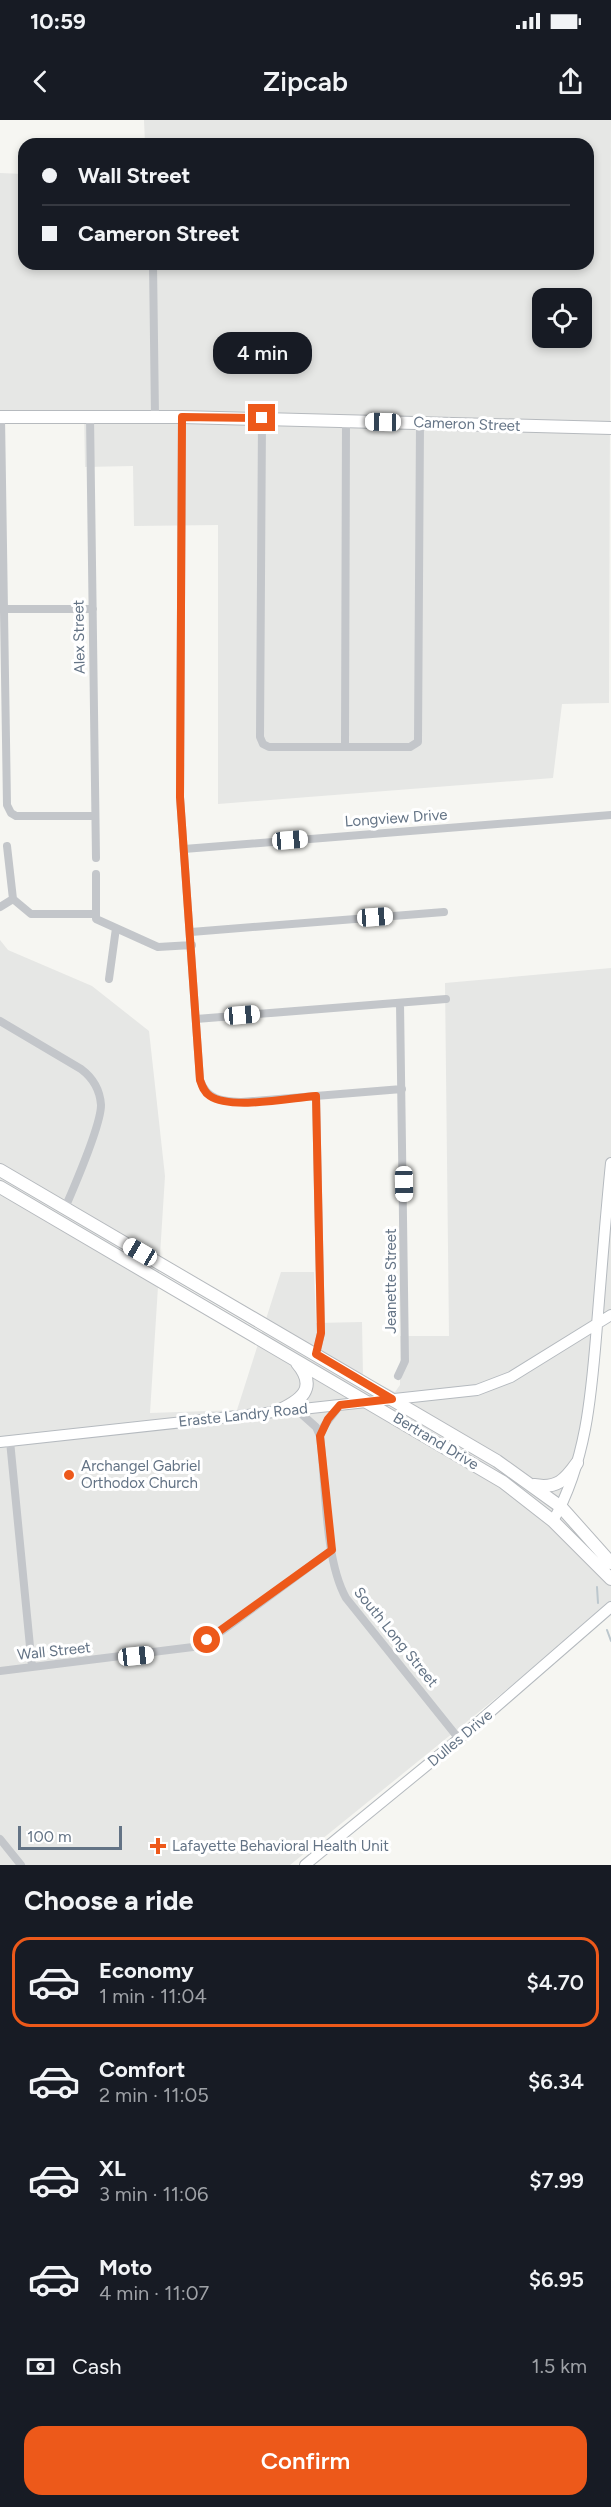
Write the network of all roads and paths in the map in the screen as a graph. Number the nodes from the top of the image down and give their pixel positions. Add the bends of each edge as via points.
1 (153, 270) edge
2 (90, 416) junction
3 (155, 416) junction
4 (0, 417) edge
5 (182, 417) junction
6 (262, 418) junction
7 (346, 421) junction
8 (420, 423) junction
9 (611, 428) edge
10 (2, 609) edge
11 (93, 609) junction
12 (345, 747) junction
13 (611, 815) edge
14 (95, 816) junction
15 (7, 846) dead end
16 (184, 849) junction
17 (96, 858) dead end
18 (96, 874) dead end
19 (13, 899) junction
20 (0, 907) edge
21 (444, 912) dead end
22 (96, 914) junction
23 (116, 928) junction
24 (191, 932) junction
25 (192, 945) junction
26 (109, 979) dead end
27 (446, 999) dead end
28 (400, 1003) junction
29 (196, 1019) junction
30 (0, 1021) edge
31 (402, 1089) junction
32 (316, 1096) junction
33 (611, 1163) edge
34 (0, 1170) edge
35 (0, 1187) edge
36 (65, 1208) junction
37 (159, 1263) junction
38 (150, 1274) junction
39 (611, 1315) edge
40 (597, 1324) junction
41 (316, 1354) junction
42 (295, 1360) junction
43 (398, 1376) dead end
44 (392, 1399) junction
45 (369, 1401) junction
46 (340, 1405) junction
47 (297, 1410) junction
48 (276, 1412) junction
49 (320, 1436) junction
50 (5, 1441) edge
51 (578, 1463) junction
52 (531, 1484) junction
53 (561, 1507) junction
54 (553, 1521) junction
55 (332, 1550) junction
56 (611, 1563) edge
57 (611, 1579) edge
58 (611, 1607) edge
59 (32, 1667) junction
60 (0, 1671) edge
61 (459, 1739) junction
62 (0, 1839) edge
63 (21, 1865) edge
64 (305, 1865) edge

1 - 3 street
2 - 3 main road, Cameron Street
2 - 4 main road, Cameron Street
2 - 11 street, Alex Street
3 - 5 main road, Cameron Street
4 - 10 street
5 - 6 main road, Cameron Street
5 - 16 street via 180,797
6 - 7 main road, Cameron Street
6 - 12 street via 260,737 269,747
7 - 8 main road, Cameron Street
7 - 12 street
8 - 9 main road, Cameron Street
8 - 12 street via 419,738 410,747
10 - 11 street
10 - 14 street via 9,810 23,816
11 - 14 street, Alex Street
13 - 16 street, Longview Drive
14 - 17 street, Alex Street
15 - 19 street
16 - 24 street
18 - 22 street
19 - 20 street
19 - 22 street via 31,914
21 - 24 street
22 - 23 street via 96,919
23 - 25 street via 158,946
23 - 26 street
24 - 25 street
25 - 29 street
27 - 28 street
28 - 29 street
28 - 31 street, Jeanette Street
29 - 32 street via 200,1080 206,1093 219,1100 241,1102
30 - 36 street via 81,1069 98,1091 98,1122
31 - 32 street
31 - 43 street, Jeanette Street via 405,1361
32 - 41 street via 321,1333
33 - 40 street
34 - 36 main road, Bertrand Drive
35 - 38 main road, Bertrand Drive
36 - 37 main road, Bertrand Drive
37 - 38 street
37 - 41 main road, Bertrand Drive
38 - 42 main road, Bertrand Drive
39 - 40 street, Eraste Landry Road
40 - 44 street, Eraste Landry Road via 498,1384
40 - 51 street via 589,1408
41 - 44 main road, Bertrand Drive
42 - 45 main road, Bertrand Drive
42 - 48 main road via 306,1376 306,1391 294,1404
44 - 45 street, Eraste Landry Road
44 - 52 main road, Bertrand Drive
45 - 46 street, Eraste Landry Road
45 - 54 main road, Bertrand Drive via 499,1479
46 - 47 street, Eraste Landry Road
46 - 49 street
47 - 48 street, Eraste Landry Road
47 - 49 street
48 - 50 street, Eraste Landry Road
49 - 55 street, South Long Street
50 - 59 street
51 - 52 main road via 559,1484
51 - 53 street
52 - 53 main road, Bertrand Drive
53 - 54 street
53 - 56 main road, Bertrand Drive
54 - 57 main road, Bertrand Drive
55 - 59 street, Wall Street via 222,1631 193,1647
55 - 61 street, South Long Street via 339,1587 346,1598
58 - 61 street, Dulles Drive
59 - 60 street, Wall Street
61 - 64 street, Dulles Drive
62 - 63 street

